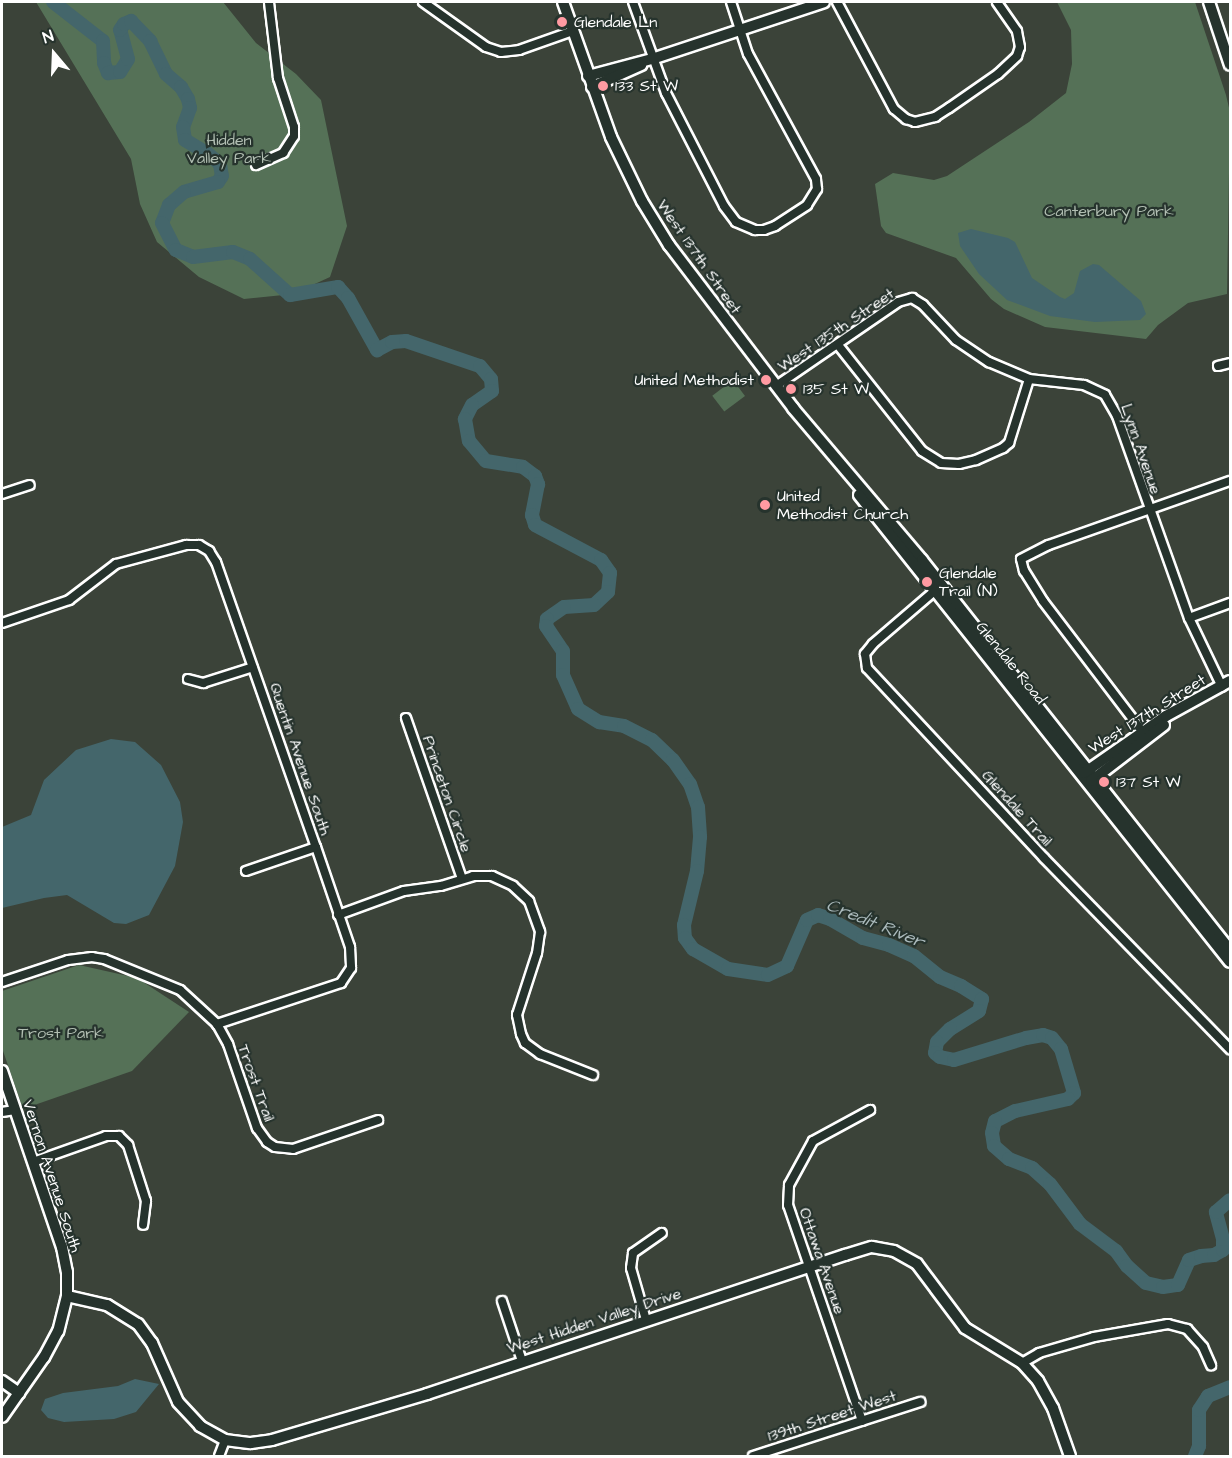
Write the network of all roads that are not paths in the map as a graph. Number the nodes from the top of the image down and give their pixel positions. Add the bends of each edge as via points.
1 (269, 2) edge
2 (423, 2) edge
3 (563, 2) edge
4 (633, 2) edge
5 (731, 2) edge
6 (824, 2) edge
7 (837, 2) edge
8 (997, 2) edge
9 (1209, 2) edge
10 (740, 30) junction
11 (573, 32) junction
12 (652, 59) junction
13 (1230, 65) edge
14 (588, 76) junction
15 (592, 87) junction
16 (256, 165) dead end
17 (912, 298) joint
18 (838, 345) junction
19 (1230, 363) edge
20 (1218, 366) dead end
21 (1029, 379) junction
22 (776, 386) junction
23 (843, 469) joint
24 (1230, 481) edge
25 (30, 485) dead end
26 (2, 494) edge
27 (1148, 509) junction
28 (938, 588) junction
29 (1230, 603) edge
30 (1189, 618) junction
31 (2, 623) edge
32 (253, 667) junction
33 (188, 679) dead end
34 (1226, 684) edge
35 (406, 718) dead end
36 (1146, 736) junction
37 (1088, 776) junction
38 (316, 847) junction
39 (246, 871) dead end
40 (462, 879) junction
41 (338, 915) junction
42 (1230, 950) edge
43 (1230, 963) edge
44 (2, 982) edge
45 (217, 1024) junction
46 (1230, 1049) edge
47 (2, 1071) edge
48 (593, 1075) dead end
49 (15, 1110) junction
50 (870, 1110) dead end
51 (2, 1112) edge
52 (378, 1120) dead end
53 (33, 1162) junction
54 (143, 1225) dead end
55 (662, 1233) dead end
56 (810, 1268) junction
57 (67, 1296) junction
58 (502, 1301) dead end
59 (646, 1320) junction
60 (522, 1360) junction
61 (1022, 1363) junction
62 (1211, 1365) dead end
63 (2, 1381) edge
64 (19, 1393) junction
65 (920, 1402) dead end
66 (2, 1418) edge
67 (862, 1421) junction
68 (225, 1440) junction
69 (219, 1456) edge
70 (753, 1456) edge
71 (1070, 1456) edge

1 - 16 street via 278,78 294,136 283,153
2 - 11 street via 493,50 519,50
3 - 11 street, West 137th Street
4 - 12 street
5 - 10 street
6 - 10 street
7 - 8 street via 894,109 915,122 935,117 999,74 1017,56 1017,31
9 - 13 street
10 - 12 street
10 - 12 street via 748,54 816,179 817,189 807,205 775,226 755,230 730,215
11 - 14 street, West 137th Street
12 - 14 street
12 - 15 street
14 - 15 street, West 137th Street
15 - 22 street, West 137th Street via 628,175 653,222
17 - 18 street, West 135th Street via 898,303
17 - 21 street, Lynn Avenue via 974,354
18 - 21 street via 922,451 941,463 976,460 1009,443
18 - 22 street, West 135th Street
19 - 20 street
21 - 27 street, Lynn Avenue via 1084,385 1105,394 1117,416
22 - 23 street, West 137th Street
23 - 28 street, Glendale Road via 856,491
24 - 27 street
25 - 26 street
27 - 30 street, Lynn Avenue
27 - 36 street via 1048,545 1021,560 1043,601
28 - 37 street, Glendale Road
28 - 46 street, Glendale Trail via 873,644 865,654 867,668
29 - 30 street
30 - 34 street, Lynn Avenue
31 - 32 street, Quentin Avenue South via 69,600 116,564 186,544 204,547 216,562
32 - 33 street via 203,683
32 - 38 street, Quentin Avenue South
34 - 36 street, West 137th Street
35 - 40 street, Princeton Circle
36 - 37 street, West 137th Street
37 - 42 street, Glendale Road
37 - 43 street, Glendale Road
38 - 39 street
38 - 41 street, Quentin Avenue South
40 - 41 street via 404,891
40 - 48 street via 482,875 503,879 529,901 540,932 517,1015 520,1034 540,1054
41 - 45 street, Quentin Avenue South via 350,947 351,969 341,983
44 - 45 street via 68,960 104,959 180,990
45 - 52 street, Trost Trail via 228,1044 257,1128 275,1147 293,1149
47 - 49 street, Vernon Avenue South
49 - 51 street
49 - 53 street, Vernon Avenue South
50 - 56 street, Ottawa Avenue via 813,1141 789,1185 788,1205
53 - 54 street via 106,1136 119,1137 128,1145 147,1202
53 - 57 street, Vernon Avenue South via 62,1247
55 - 59 street via 633,1253 631,1268
56 - 59 street, West Hidden Valley Drive
56 - 61 street, West Hidden Valley Drive via 873,1247 894,1251 916,1264 948,1309 971,1333
56 - 67 street, Ottawa Avenue
57 - 64 street, Vernon Avenue South via 58,1330
57 - 68 street via 106,1305 138,1324 153,1343 178,1402 200,1426
58 - 60 street
59 - 60 street, West Hidden Valley Drive
60 - 68 street, West Hidden Valley Drive via 427,1394 272,1440
61 - 62 street via 1039,1353 1094,1337 1168,1324 1186,1329 1203,1347
61 - 71 street via 1053,1408
63 - 64 street
64 - 66 street, Vernon Avenue South
65 - 67 street, 139th Street West
67 - 70 street, 139th Street West
68 - 69 street

